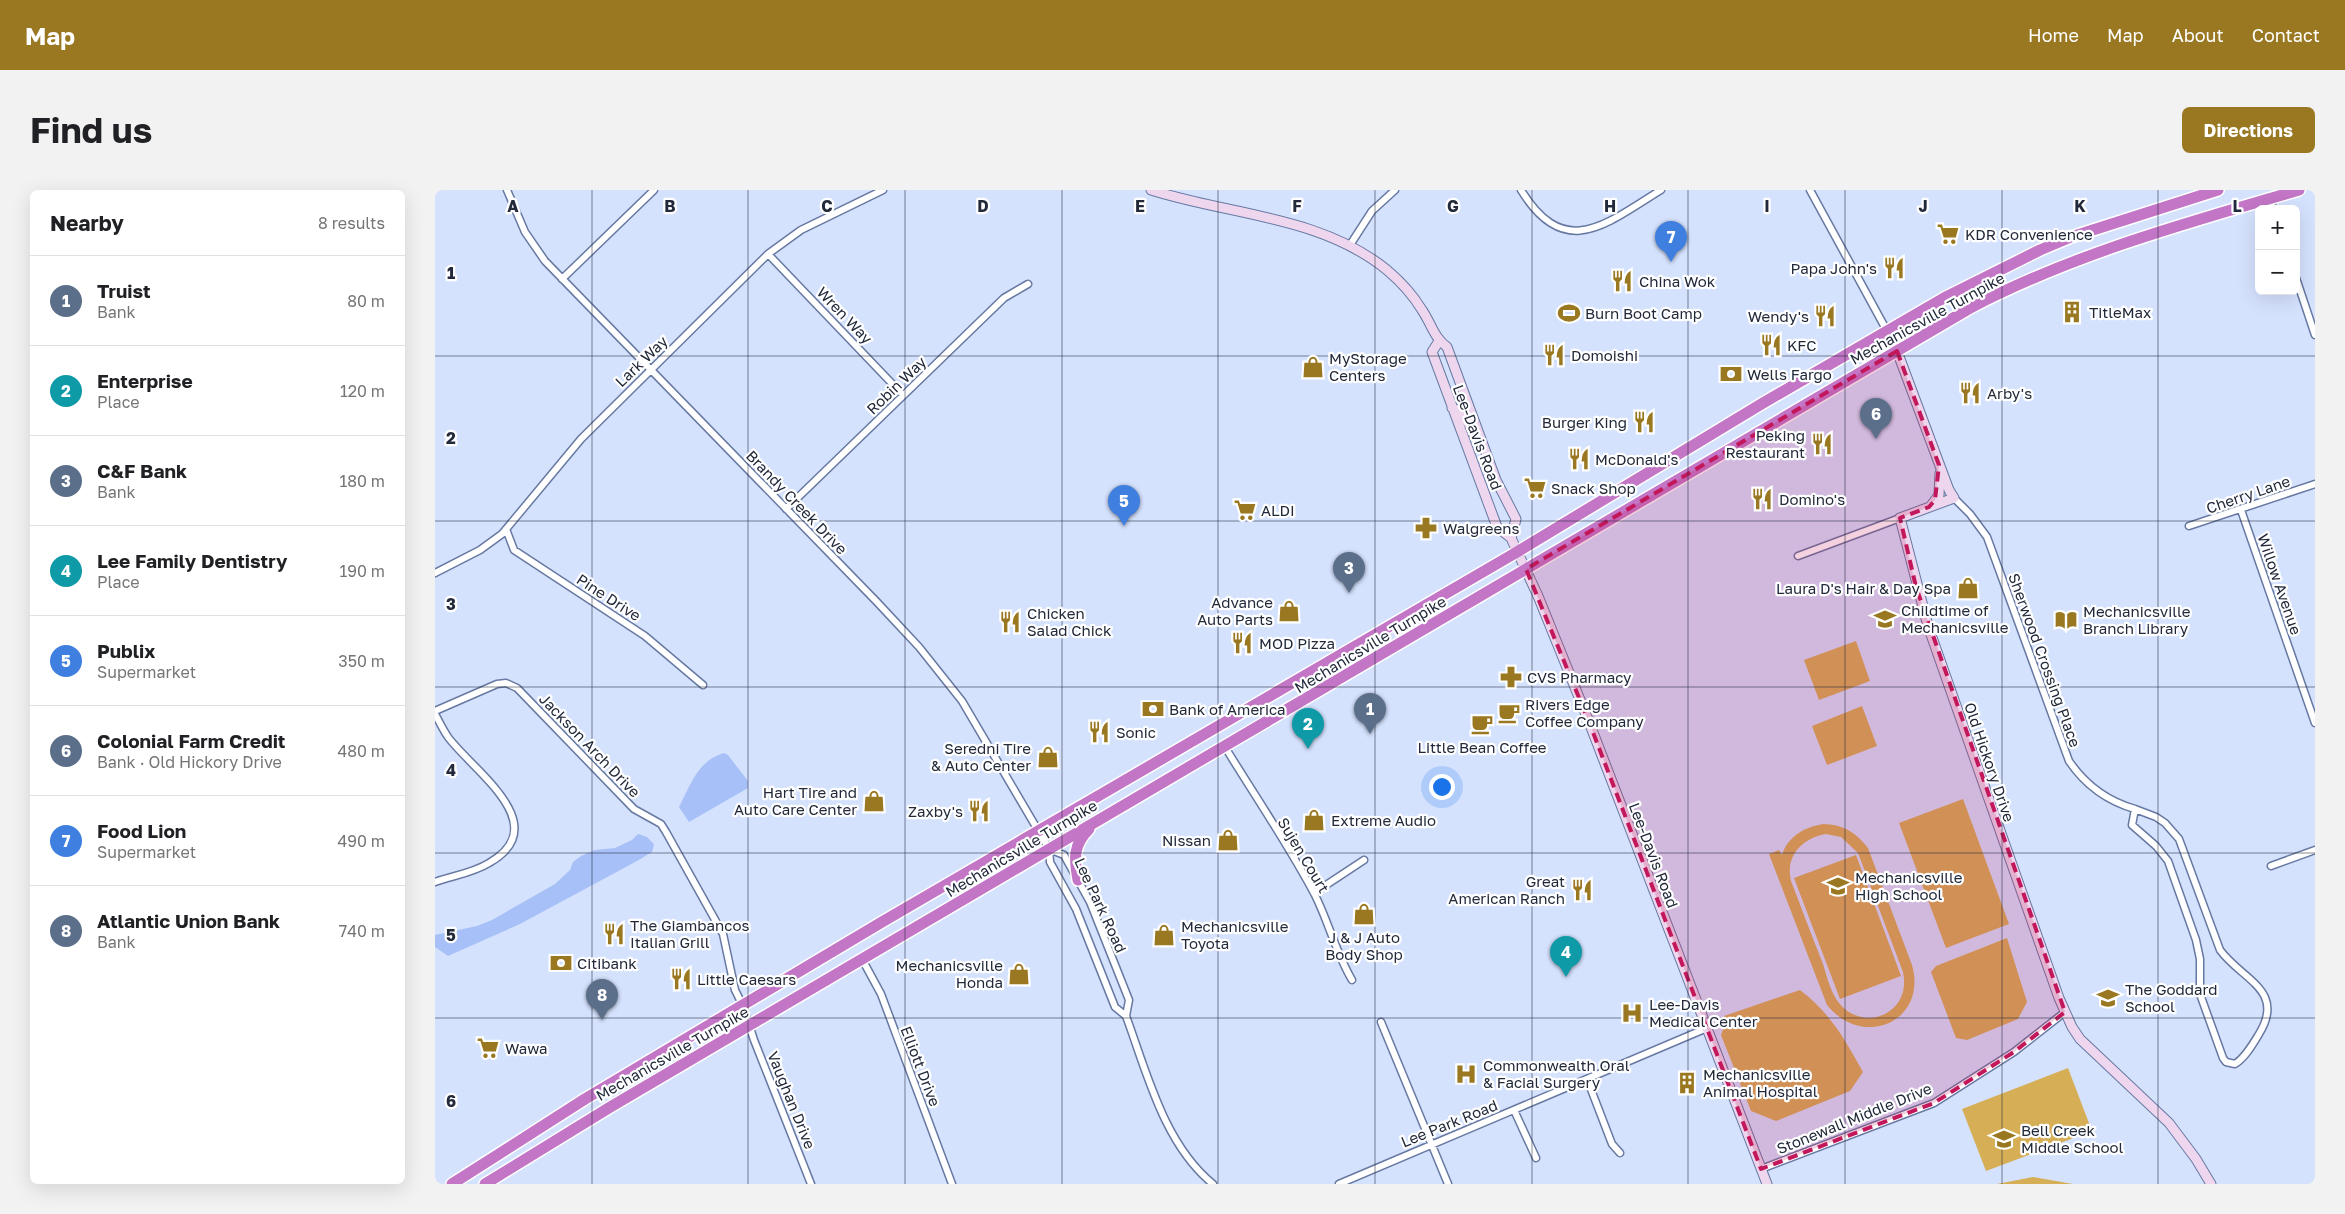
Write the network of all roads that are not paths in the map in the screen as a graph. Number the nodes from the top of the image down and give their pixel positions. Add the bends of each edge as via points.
1 (507, 190) edge
2 (654, 190) edge
3 (883, 190) edge
4 (1151, 190) edge
5 (1395, 190) edge
6 (1521, 190) edge
7 (1661, 190) edge
8 (1810, 190) edge
9 (2218, 190) edge
10 (2299, 190) edge
11 (2271, 204) edge
12 (1350, 245) junction
13 (768, 254) junction
14 (563, 279) junction
15 (1028, 284) dead end
16 (2300, 290) edge
17 (1887, 331) junction
18 (2315, 335) edge
19 (1439, 341) junction
20 (1897, 351) junction
21 (651, 370) junction
22 (903, 395) junction
23 (1453, 408) junction
24 (1485, 449) junction
25 (1939, 465) junction
26 (2315, 484) edge
27 (1954, 498) junction
28 (1929, 507) junction
29 (785, 509) junction
30 (2241, 510) junction
31 (1900, 518) junction
32 (2189, 526) dead end
33 (505, 530) junction
34 (1511, 538) junction
35 (1517, 552) junction
36 (1798, 556) dead end
37 (1525, 570) junction
38 (435, 574) edge
39 (703, 686) dead end
40 (435, 712) edge
41 (2315, 723) edge
42 (1225, 747) junction
43 (2135, 809) junction
44 (1096, 821) junction
45 (1040, 831) junction
46 (1049, 849) junction
47 (2315, 850) edge
48 (1364, 860) dead end
49 (2271, 866) dead end
50 (1077, 880) junction
51 (435, 882) edge
52 (1314, 893) junction
53 (862, 959) junction
54 (1352, 980) dead end
55 (743, 1006) junction
56 (2065, 1012) junction
57 (1125, 1016) junction
58 (1381, 1022) dead end
59 (749, 1025) junction
60 (1707, 1028) junction
61 (1587, 1079) junction
62 (1514, 1110) junction
63 (1431, 1144) junction
64 (1620, 1153) dead end
65 (1536, 1158) dead end
66 (1761, 1170) junction
67 (452, 1184) edge
68 (485, 1184) edge
69 (811, 1184) edge
70 (952, 1184) edge
71 (1213, 1184) edge
72 (1339, 1184) edge
73 (1448, 1184) edge
74 (1767, 1184) edge
75 (2211, 1184) edge

1 - 14 street, Brandy Creek Drive via 529,239
2 - 14 street
3 - 13 street, Lark Way via 801,230
4 - 12 main road, Lee-Davis Road via 1293,225
5 - 12 street via 1372,210
6 - 7 street via 1543,219 1554,226 1576,231 1609,222
8 - 17 street
9 - 17 highway, Mechanicsville Turnpike via 2113,222 2041,250
10 - 11 highway, Mechanicsville Turnpike
11 - 20 highway, Mechanicsville Turnpike via 2133,239 2055,268 1984,301
12 - 19 main road, Lee-Davis Road via 1406,288 1423,310
13 - 21 street, Lark Way
13 - 22 street, Wren Way
14 - 21 street, Brandy Creek Drive
15 - 22 street, Robin Way via 1004,298
16 - 18 street
17 - 20 main road
17 - 35 highway, Mechanicsville Turnpike
19 - 23 main road, Lee-Davis Road via 1432,352
19 - 24 main road, Lee-Davis Road via 1447,347
20 - 25 main road
20 - 37 highway, Mechanicsville Turnpike
21 - 29 street, Brandy Creek Drive
21 - 33 street, Lark Way via 581,440
22 - 29 street, Robin Way
23 - 24 main road via 1462,412
23 - 34 main road, Lee-Davis Road via 1497,527
24 - 34 main road, Lee-Davis Road via 1516,519
25 - 27 main road
25 - 28 main road via 1939,491
26 - 30 street, Cherry Lane
27 - 28 main road
27 - 43 street, Sherwood Crossing Place via 1987,537 2069,762 2086,784
28 - 31 main road
29 - 45 street, Brandy Creek Drive via 944,676
30 - 32 street, Cherry Lane
30 - 41 street, Willow Avenue
31 - 36 street
31 - 56 main road, Old Hickory Drive via 1928,626
33 - 38 street, Lark Way via 480,550
33 - 39 street, Pine Drive via 514,550 645,636
34 - 35 main road, Lee-Davis Road
35 - 37 main road, Lee-Davis Road
35 - 45 highway, Mechanicsville Turnpike
37 - 42 highway, Mechanicsville Turnpike
37 - 60 main road, Lee-Davis Road via 1589,722
40 - 51 street via 447,736 501,794 514,824 513,836 499,857 487,865
40 - 55 street, Jackson Arch Drive via 497,684 505,683 517,688 634,809 661,824 723,934 731,978
42 - 44 highway, Mechanicsville Turnpike
42 - 52 street, Sujen Court
43 - 43 street, Sherwood Crossing Place via 2156,817 2173,830 2217,945 2227,960 2261,989 2267,1001 2266,1022 2235,1064 2223,1058 2200,994 2199,949 2168,861 2135,829 2131,820
44 - 46 highway, Mechanicsville Turnpike
44 - 50 highway via 1081,837 1075,850
45 - 46 street, Brandy Creek Drive
45 - 55 highway, Mechanicsville Turnpike
46 - 50 street, Lee Park Road via 1064,855
46 - 53 highway, Mechanicsville Turnpike
46 - 57 street, Lee Park Road via 1050,862 1076,910 1115,1007
47 - 49 street
48 - 52 street
50 - 57 street, Lee Park Road via 1105,936 1129,1000
52 - 54 street, Sujen Court
53 - 59 highway, Mechanicsville Turnpike
53 - 70 street, Elliott Drive via 881,994
55 - 59 street, Jackson Arch Drive
55 - 67 highway, Mechanicsville Turnpike via 577,1104
56 - 66 street, Stonewall Middle Drive via 2014,1052 1934,1103
56 - 75 main road via 2080,1039 2169,1123
57 - 71 street, Lee Park Road via 1171,1134 1187,1160
58 - 63 street
59 - 68 highway, Mechanicsville Turnpike
59 - 69 street, Vaughan Drive
60 - 61 street, Lee Park Road
60 - 66 main road, Lee-Davis Road
61 - 62 street, Lee Park Road
61 - 64 street via 1612,1144
62 - 63 street, Lee Park Road
62 - 65 street
63 - 72 street, Lee Park Road
63 - 73 street
66 - 74 main road, Lee-Davis Road

